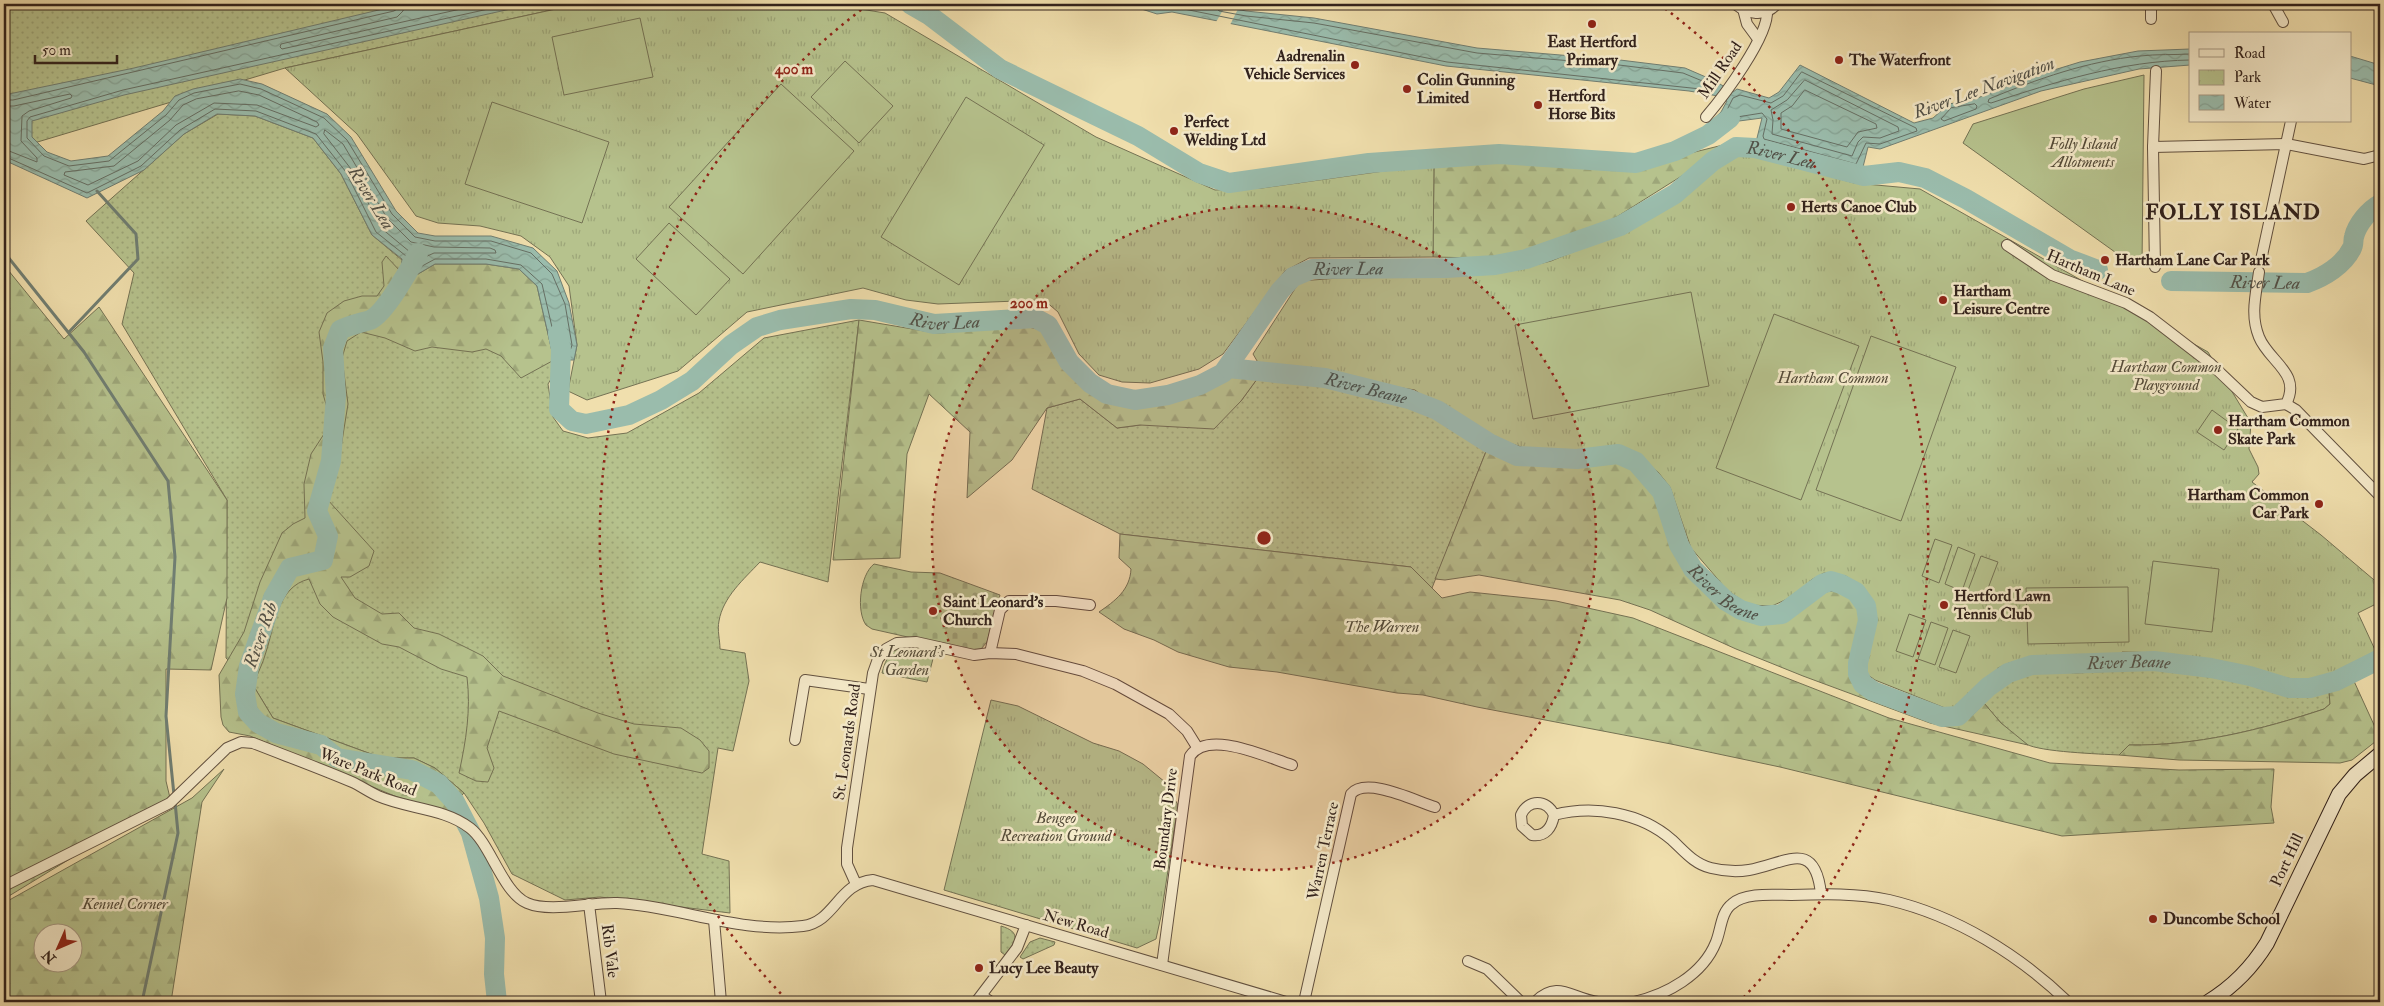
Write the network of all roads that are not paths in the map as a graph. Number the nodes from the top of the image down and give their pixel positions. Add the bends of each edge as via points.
1 (1777, 4) edge
2 (2150, 4) edge
3 (2273, 4) edge
4 (1739, 6) edge
5 (1767, 11) junction
6 (2151, 19) dead end
7 (2283, 22) dead end
8 (1758, 40) junction
9 (2156, 71) dead end
10 (1706, 117) dead end
11 (2291, 122) edge
12 (2286, 144) junction
13 (2153, 148) junction
14 (2380, 155) edge
15 (2007, 245) dead end
16 (2261, 260) dead end
17 (2155, 267) dead end
18 (2259, 272) dead end
19 (2286, 404) junction
20 (2380, 496) edge
21 (1090, 605) dead end
22 (990, 653) junction
23 (869, 689) junction
24 (796, 740) dead end
25 (1197, 747) junction
26 (2380, 754) edge
27 (1292, 765) dead end
28 (1434, 807) dead end
29 (1554, 815) dead end
30 (856, 884) junction
31 (4, 886) edge
32 (1821, 894) junction
33 (589, 904) junction
34 (714, 920) junction
35 (1026, 925) junction
36 (1468, 962) dead end
37 (1162, 965) junction
38 (979, 999) edge
39 (601, 1002) edge
40 (721, 1002) edge
41 (991, 1002) edge
42 (1286, 1002) edge
43 (1304, 1002) edge
44 (1521, 1002) edge
45 (1535, 1002) edge
46 (1598, 1002) edge
47 (1634, 1002) edge
48 (2068, 1002) edge
49 (2208, 1002) edge

1 - 5 street
2 - 6 street
3 - 7 street
4 - 5 street, Mill Road via 1756,14
4 - 8 street, Mill Road
5 - 8 street, Mill Road via 1767,25
8 - 10 street, Mill Road via 1729,89
9 - 13 street
11 - 12 street
12 - 13 street
12 - 14 street via 2364,159
12 - 16 street
13 - 17 street
15 - 19 street, Hartham Lane via 2052,275 2119,300 2150,317 2211,364 2251,402 2262,407
18 - 19 street via 2254,319 2259,338 2291,384
19 - 20 street via 2296,410
21 - 22 street via 1008,600 1000,610
22 - 23 street, St. Leonards Road via 974,655 916,642 896,642 878,659
22 - 25 street, St. Leonards Road via 1016,654 1056,662 1115,684 1169,714 1183,726
23 - 24 street via 805,680
23 - 30 street, St. Leonards Road via 847,848 847,864
25 - 27 street via 1206,744 1231,746
25 - 37 street, Boundary Drive via 1187,763
26 - 49 main road, Port Hill via 2339,794 2267,944 2254,964 2237,982
28 - 43 street, Warren Terrace via 1374,787 1358,788 1351,794
29 - 32 street via 1597,810 1636,819 1662,832 1694,860 1712,868 1747,870 1780,860 1802,858 1816,870
30 - 34 street, Ware Park Road via 823,918 811,925 780,927
30 - 35 street, New Road via 881,881
31 - 33 street, Ware Park Road via 170,802 217,755 241,742 253,743 323,770 377,796 452,817 472,829 513,891 525,902 539,906
32 - 47 street via 1736,900 1724,914 1713,950 1703,963 1672,988
32 - 48 street via 1890,900 1948,921 1992,943 2035,973
33 - 34 street, Ware Park Road via 659,907
33 - 39 street, Rib Vale
34 - 40 street
35 - 37 street, New Road
35 - 38 street via 1017,948
36 - 44 street via 1486,969
37 - 42 street, New Road
38 - 41 street
45 - 46 street via 1554,990

